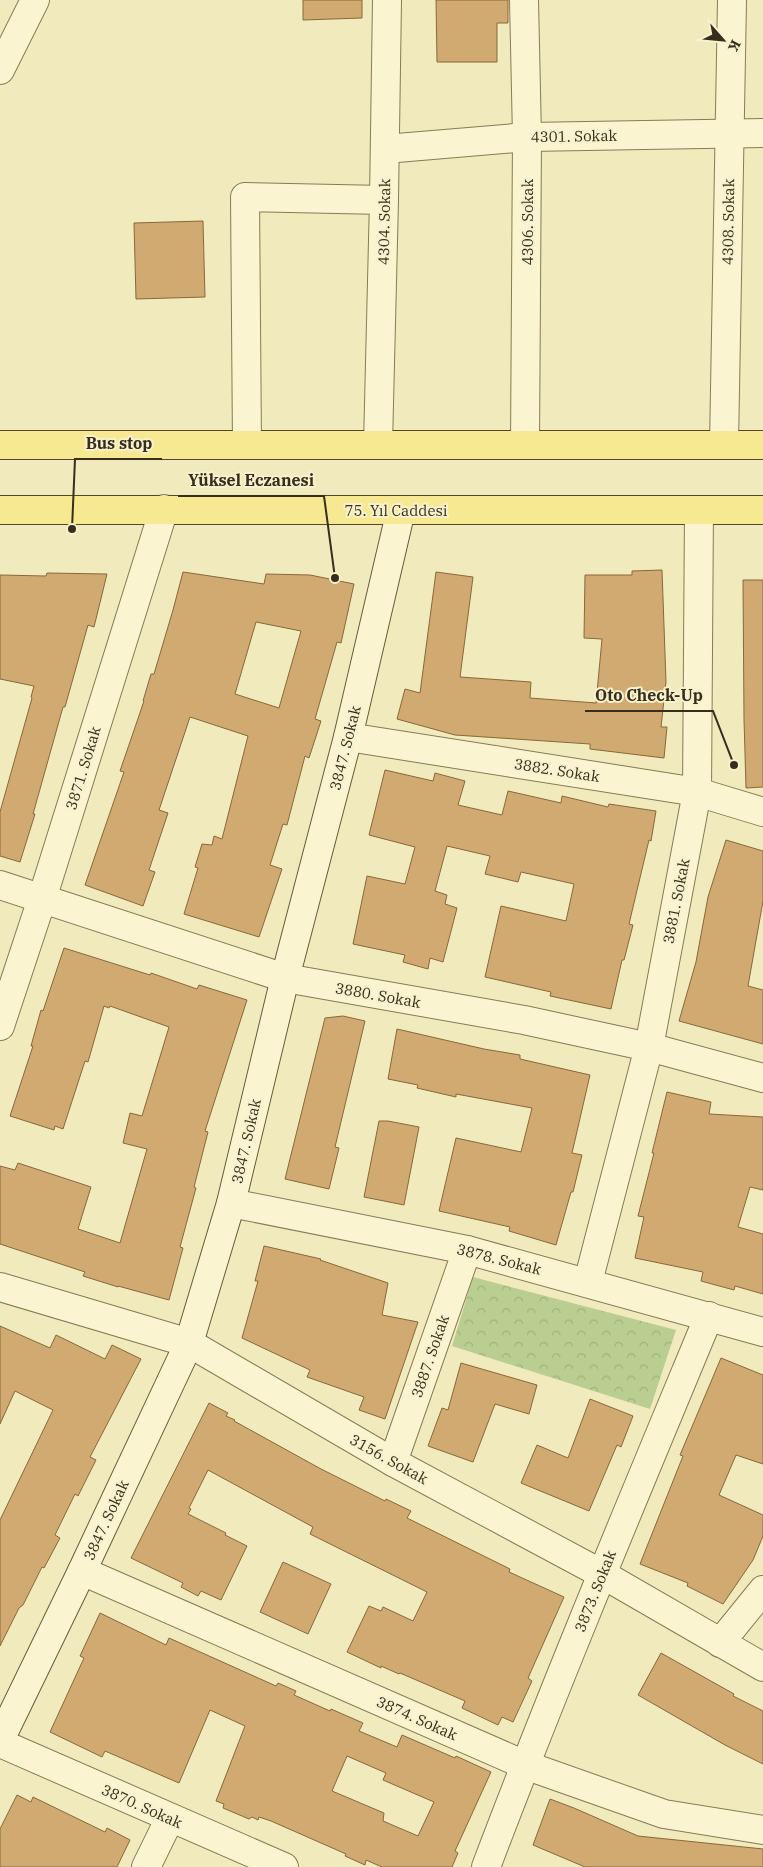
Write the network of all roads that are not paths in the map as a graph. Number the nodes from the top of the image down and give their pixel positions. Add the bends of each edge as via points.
1 (35, 0) edge
2 (387, 0) edge
3 (524, 0) edge
4 (732, 0) edge
5 (0, 70) edge
6 (763, 133) edge
7 (729, 134) junction
8 (527, 137) junction
9 (385, 149) junction
10 (384, 200) junction
11 (0, 445) edge
12 (247, 445) junction
13 (378, 445) junction
14 (525, 445) junction
15 (724, 445) junction
16 (763, 445) edge
17 (0, 510) edge
18 (164, 510) junction
19 (401, 510) junction
20 (699, 510) junction
21 (763, 510) edge
22 (348, 737) junction
23 (697, 792) junction
24 (763, 812) edge
25 (0, 885) edge
26 (42, 899) junction
27 (284, 978) junction
28 (0, 1026) edge
29 (649, 1047) junction
30 (763, 1078) edge
31 (231, 1203) junction
32 (467, 1250) junction
33 (588, 1282) junction
34 (0, 1287) edge
35 (710, 1316) junction
36 (763, 1332) edge
37 (189, 1342) junction
38 (393, 1462) junction
39 (82, 1571) junction
40 (602, 1574) junction
41 (763, 1590) edge
42 (720, 1642) junction
43 (763, 1667) edge
44 (0, 1742) edge
45 (525, 1765) junction
46 (170, 1818) junction
47 (763, 1830) edge
48 (146, 1867) edge
49 (284, 1867) edge
50 (486, 1867) edge

1 - 5 street
2 - 9 street, 4304. Sokak
3 - 8 street, 4306. Sokak
4 - 7 street, 4308. Sokak
6 - 7 street, 4301. Sokak
7 - 8 street, 4301. Sokak
7 - 15 street, 4308. Sokak
8 - 9 street, 4301. Sokak
8 - 14 street, 4306. Sokak
9 - 10 street, 4304. Sokak
10 - 12 street via 245,197
10 - 13 street, 4304. Sokak
11 - 12 main road
12 - 13 main road
13 - 14 main road
14 - 15 main road
15 - 16 main road
17 - 18 main road, 75. Yıl Caddesi
18 - 19 main road, 75. Yıl Caddesi
18 - 26 street, 3871. Sokak
19 - 20 main road, 75. Yıl Caddesi
19 - 22 street, 3847. Sokak
20 - 21 main road, 75. Yıl Caddesi
20 - 23 street, 3881. Sokak
22 - 23 street, 3882. Sokak
22 - 27 street, 3847. Sokak
23 - 24 street, 3882. Sokak
23 - 29 street, 3881. Sokak
25 - 26 street, 3880. Sokak
26 - 27 street, 3880. Sokak
26 - 28 street, 3871. Sokak
27 - 29 street, 3880. Sokak via 524,1020
27 - 31 street, 3847. Sokak
29 - 30 street, 3880. Sokak
29 - 33 street, 3881. Sokak
31 - 32 street, 3878. Sokak
31 - 37 street, 3847. Sokak
32 - 33 street, 3878. Sokak
32 - 38 street, 3887. Sokak
33 - 35 street, 3878. Sokak
34 - 37 street, 3156. Sokak
35 - 36 street, 3878. Sokak
35 - 40 street, 3873. Sokak
37 - 38 street, 3156. Sokak
37 - 39 street, 3847. Sokak
38 - 40 street, 3156. Sokak
39 - 44 street, 3847. Sokak
39 - 45 street, 3874. Sokak
40 - 42 street, 3156. Sokak
40 - 45 street, 3873. Sokak
41 - 42 street
42 - 43 street, 3156. Sokak
44 - 46 street, 3870. Sokak
45 - 47 street, 3874. Sokak via 664,1814
45 - 50 street, 3873. Sokak
46 - 48 street
46 - 49 street, 3870. Sokak

